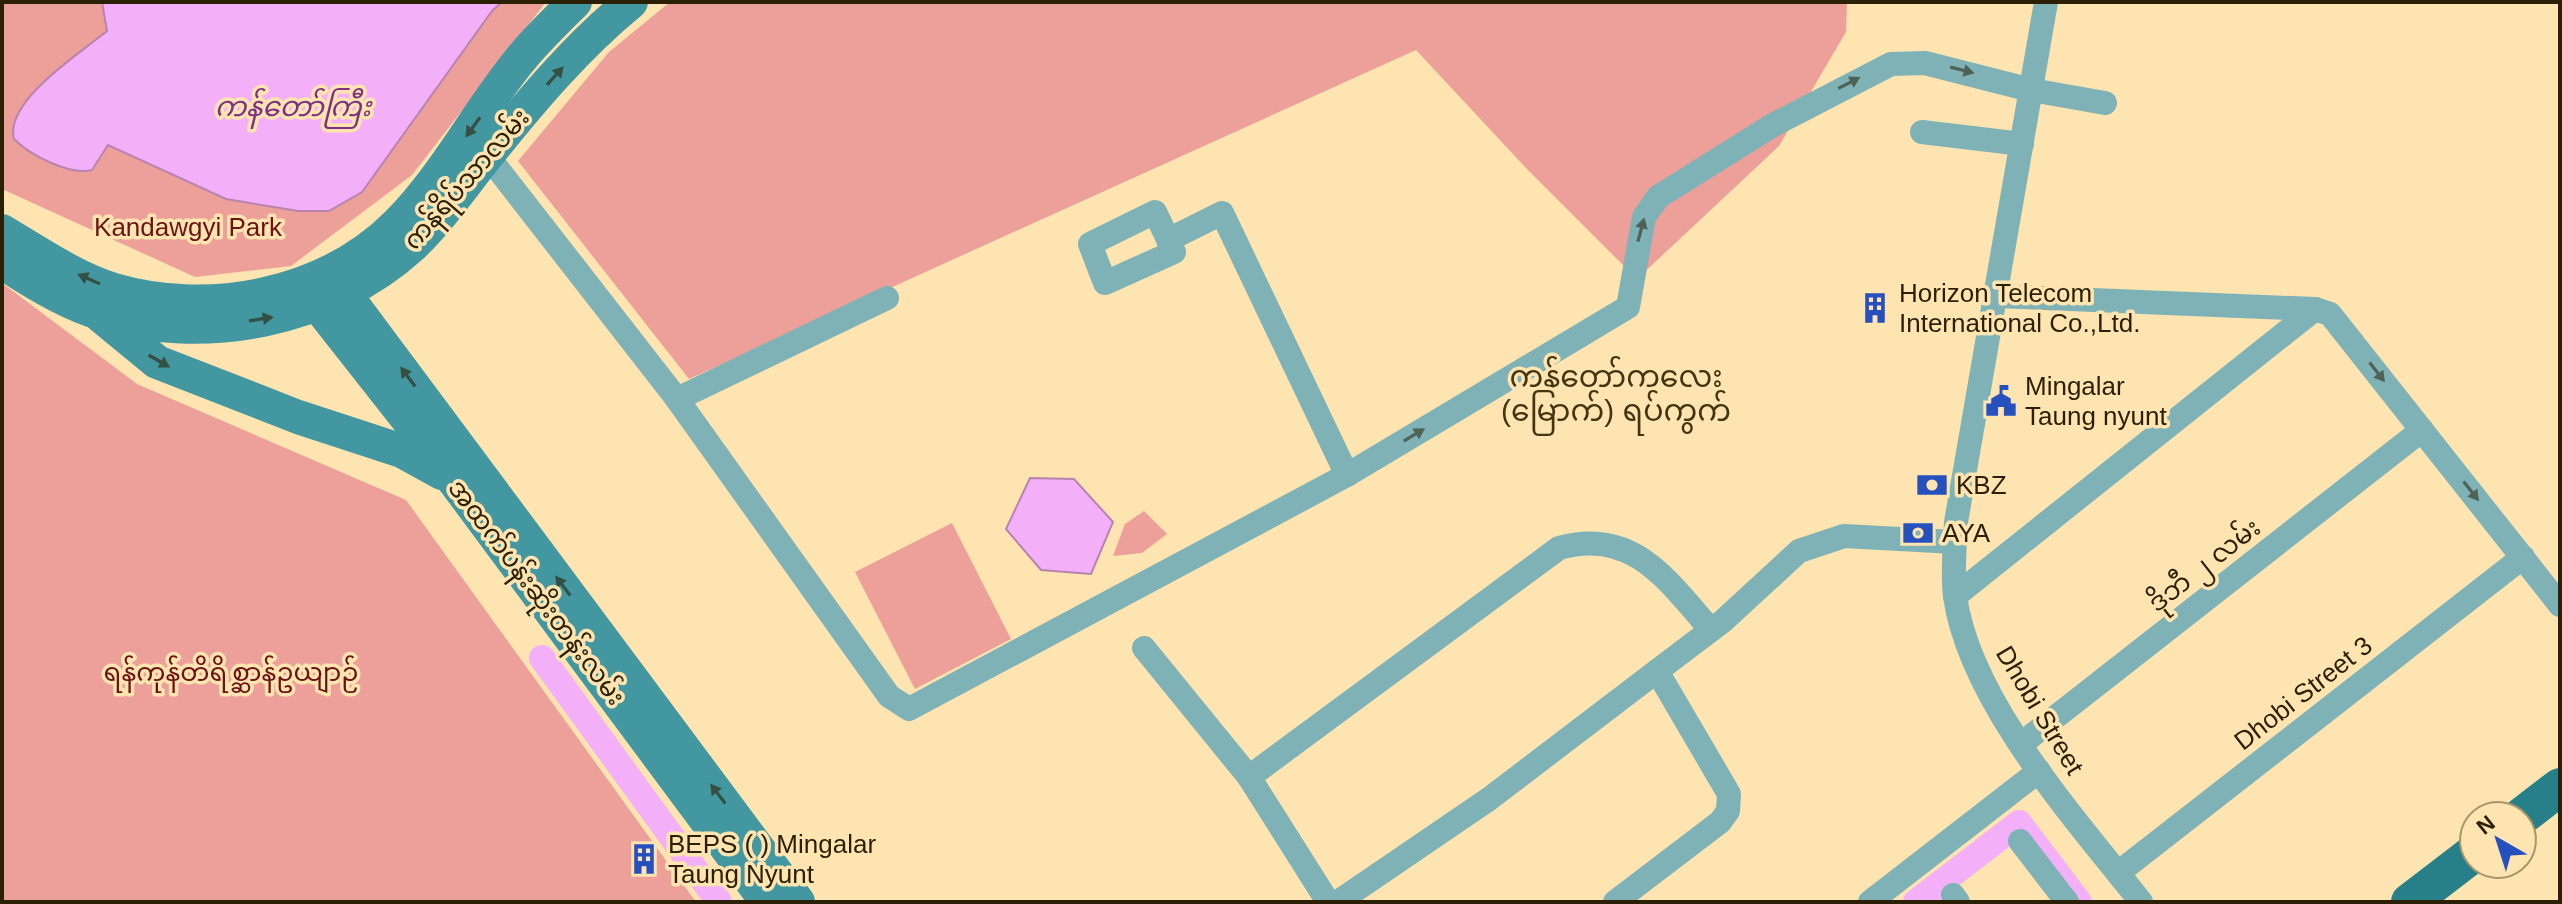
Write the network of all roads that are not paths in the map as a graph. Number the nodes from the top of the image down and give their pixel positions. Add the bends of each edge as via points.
1 (575, 2) edge
2 (631, 2) edge
3 (2046, 2) edge
4 (2031, 90) junction
5 (2105, 103) dead end
6 (1922, 132) dead end
7 (2022, 144) junction
8 (487, 155) junction
9 (2, 231) edge
10 (1168, 240) dead end
11 (21, 264) edge
12 (324, 289) junction
13 (1995, 296) junction
14 (887, 298) dead end
15 (2322, 312) junction
16 (97, 313) junction
17 (677, 399) junction
18 (2422, 430) junction
19 (1347, 475) junction
20 (453, 480) junction
21 (1955, 542) junction
22 (2523, 557) junction
23 (530, 563) junction
24 (1955, 596) junction
25 (2560, 605) edge
26 (1711, 630) junction
27 (1144, 648) dead end
28 (1657, 671) junction
29 (2021, 744) junction
30 (2039, 771) junction
31 (1249, 777) junction
32 (2560, 787) edge
33 (2538, 804) edge
34 (2020, 841) dead end
35 (744, 850) junction
36 (2458, 865) edge
37 (2118, 873) junction
38 (767, 902) edge
39 (798, 902) edge
40 (1328, 902) edge
41 (1338, 902) edge
42 (1615, 902) edge
43 (1870, 902) edge
44 (2067, 902) edge
45 (2141, 902) edge
46 (2411, 902) edge

1 -> 12 main road via 523,56 397,224
8 -> 2 main road, ကန်ရိပ်သာလမ်း via 558,72
3 - 4 street, Dhobi Street
4 - 5 street
4 - 7 street, Dhobi Street
19 -> 4 street via 1628,307 1644,217 1658,197 1773,125 1891,64 1925,63
6 - 7 street
7 - 13 street, Dhobi Street
8 - 12 main road, ကန်ရိပ်သာလမ်း via 412,246 371,278
8 - 17 street
9 - 11 main road
10 - 19 street via 1222,213
12 -> 11 main road via 174,299 115,290
11 - 16 main road, ကန်ရိပ်သာလမ်း
16 -> 12 main road, ကန်ရိပ်သာလမ်း via 165,326 214,326 272,318
12 - 20 main road, အထက်ပန်းဆိုးတန်းလမ်း
23 -> 12 main road, အထက်ပန်းဆိုးတန်းလမ်း
13 - 15 street
13 - 21 street, Dhobi Street
14 - 17 street
15 -> 18 street
15 - 24 street
16 -> 20 main road via 157,362 402,451
17 - 19 street via 889,696 909,709
18 -> 22 street
18 - 29 street, ဒိုဘီ ၂ လမ်း
20 - 23 main road, အထက်ပန်းဆိုးတန်းလမ်း
21 - 24 street, Dhobi Street
21 - 26 street via 1844,536 1799,551
22 - 25 street
22 - 37 street, Dhobi Street 3
23 - 35 main road, အထက်ပန်းဆိုးတန်းလမ်း
24 - 29 street, Dhobi Street via 1976,666
26 - 28 street
26 - 31 street via 1661,574 1632,552 1605,541 1559,548
27 - 31 street
28 - 41 street via 1489,799
28 - 42 street via 1729,794 1728,811
29 - 30 street, Dhobi Street
30 - 37 street, Dhobi Street
30 - 43 street
31 - 40 street
32 - 33 main road
34 - 44 street
35 - 38 main road, အထက်ပန်းဆိုးတန်းလမ်း
35 - 39 main road, အထက်ပန်းဆိုးတန်းလမ်း
36 - 46 main road
37 - 45 street, Dhobi Street

